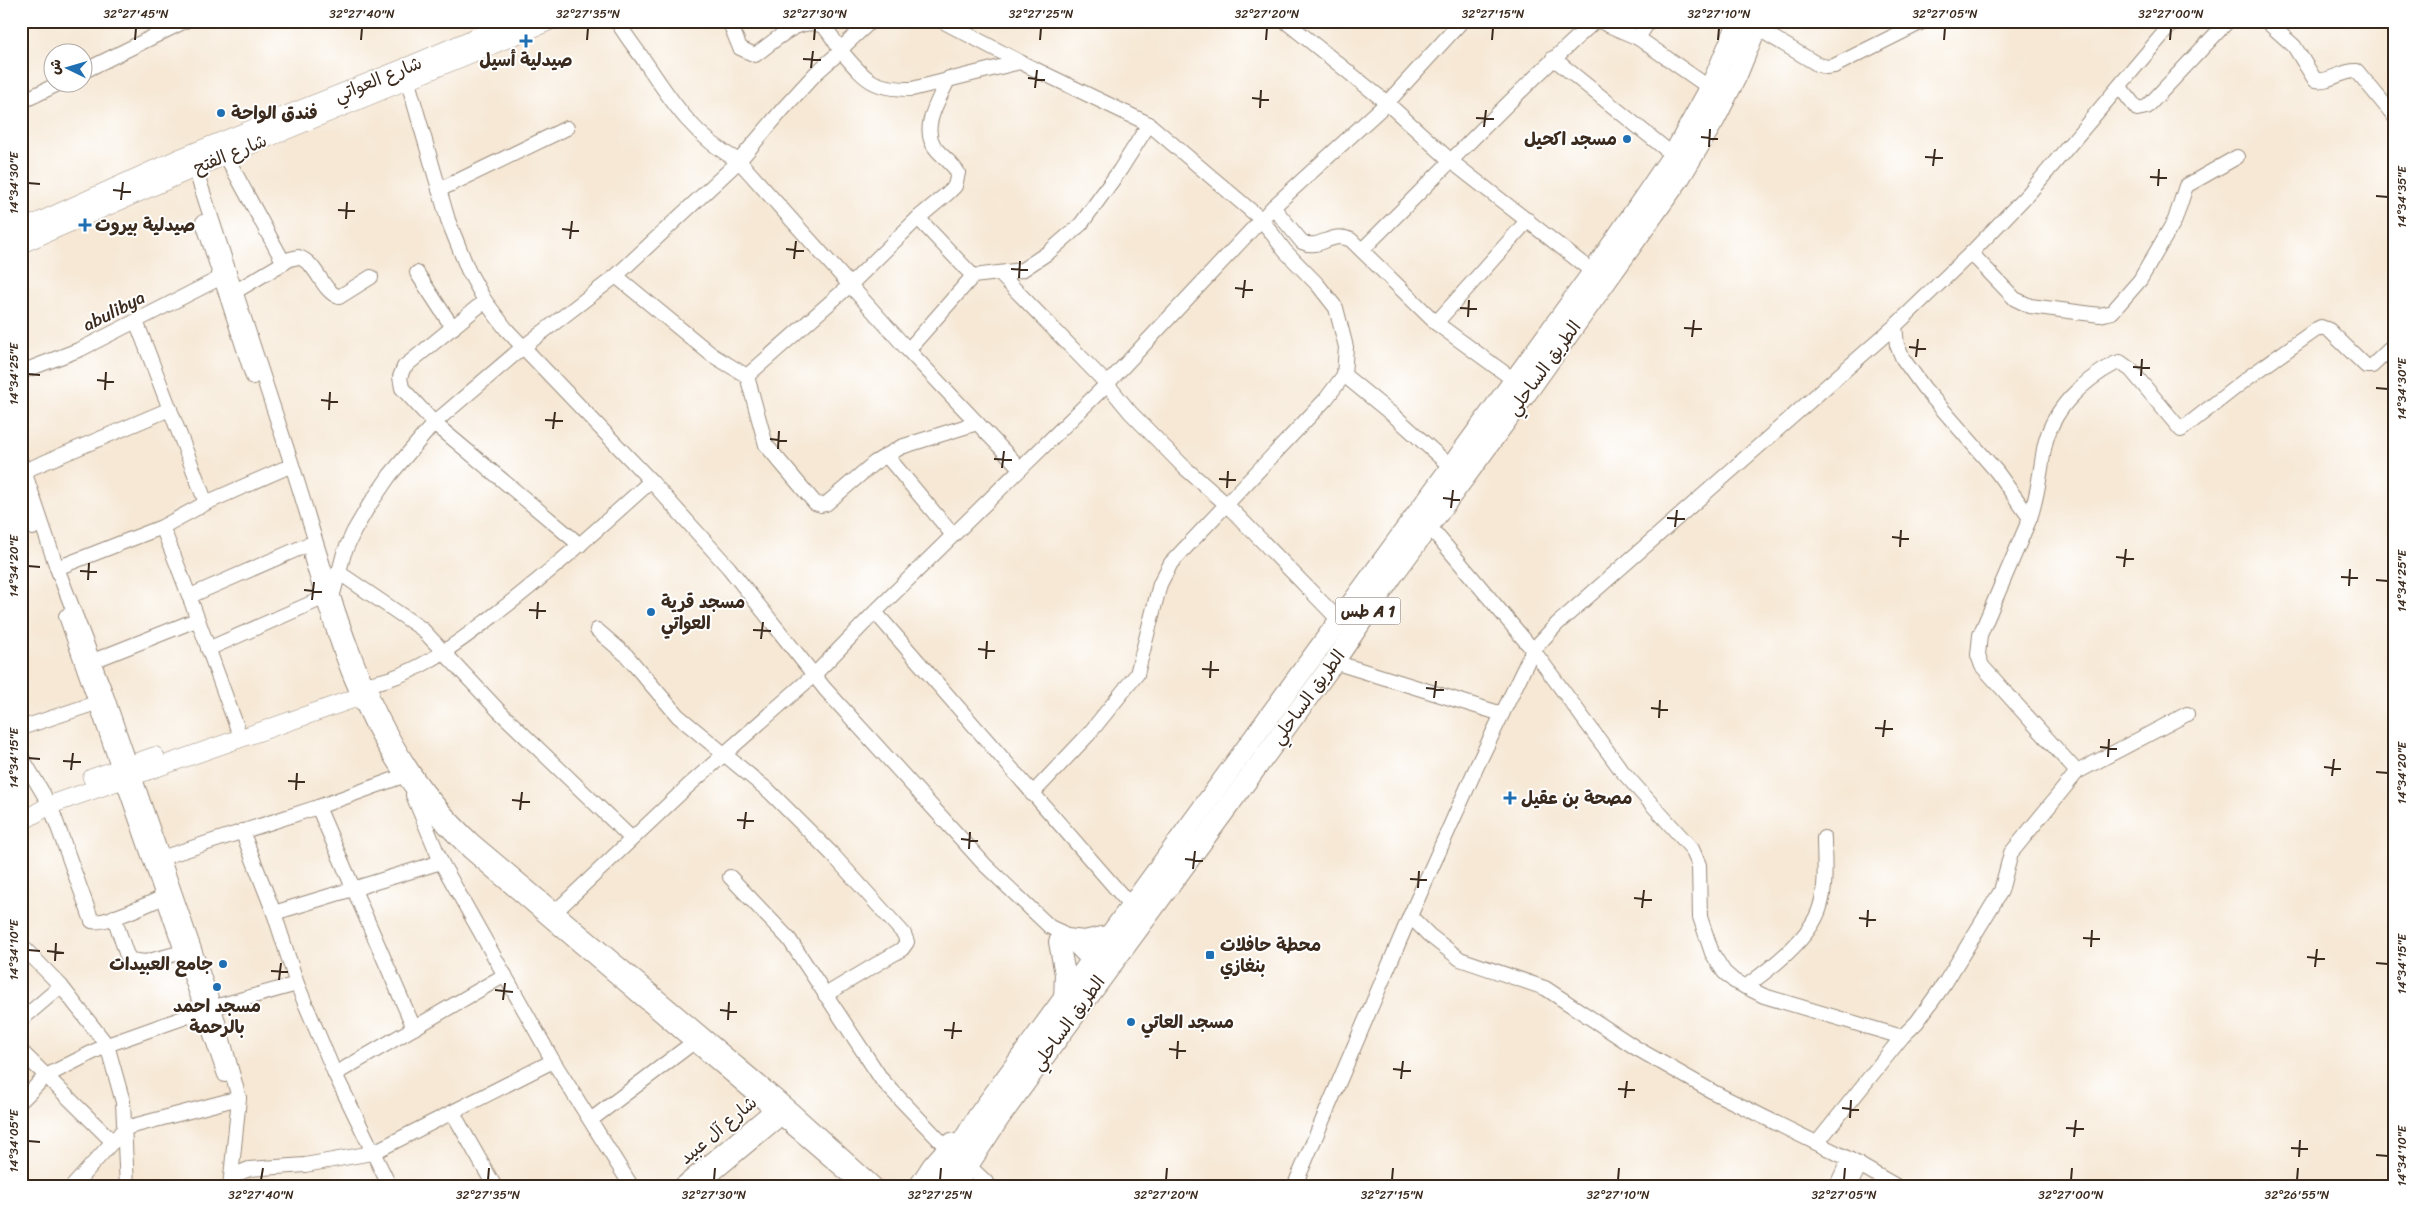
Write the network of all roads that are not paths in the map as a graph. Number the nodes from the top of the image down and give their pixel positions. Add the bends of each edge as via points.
1 (185, 21) edge
2 (550, 21) edge
3 (617, 21) edge
4 (729, 21) edge
5 (871, 21) edge
6 (1285, 21) edge
7 (1462, 21) edge
8 (1594, 21) edge
9 (1599, 21) edge
10 (1648, 21) edge
11 (1924, 21) edge
12 (2174, 21) edge
13 (2228, 21) edge
14 (2266, 21) edge
15 (944, 22) edge
16 (1752, 23) edge
17 (165, 26) edge
18 (510, 26) edge
19 (1638, 38) junction
20 (841, 51) junction
21 (1554, 58) junction
22 (1020, 62) junction
23 (92, 66) edge
24 (950, 78) junction
25 (408, 82) junction
26 (2120, 87) junction
27 (1710, 88) junction
28 (42, 92) edge
29 (21, 102) edge
30 (1387, 103) junction
31 (2395, 116) edge
32 (1149, 124) junction
33 (567, 128) dead end
34 (1673, 155) junction
35 (226, 156) junction
36 (2237, 157) dead end
37 (740, 161) junction
38 (1452, 162) junction
39 (189, 163) junction
40 (439, 190) junction
41 (1273, 207) junction
42 (918, 218) junction
43 (1262, 220) junction
44 (1528, 220) junction
45 (21, 230) edge
46 (21, 244) edge
47 (1363, 249) junction
48 (1971, 253) junction
49 (284, 263) junction
50 (1593, 272) junction
51 (999, 273) junction
52 (417, 274) dead end
53 (616, 276) junction
54 (973, 276) junction
55 (371, 277) dead end
56 (220, 278) junction
57 (850, 285) junction
58 (236, 291) junction
59 (486, 301) junction
60 (136, 321) junction
61 (1436, 323) junction
62 (1895, 326) junction
63 (452, 328) junction
64 (2395, 344) edge
65 (522, 348) junction
66 (908, 350) junction
67 (21, 372) edge
68 (1344, 375) junction
69 (747, 376) junction
70 (1514, 380) junction
71 (1107, 384) junction
72 (170, 409) junction
73 (434, 423) junction
74 (977, 423) junction
75 (886, 455) junction
76 (23, 467) edge
77 (1451, 467) junction
78 (1020, 468) junction
79 (283, 469) junction
80 (651, 481) junction
81 (21, 493) edge
82 (206, 503) junction
83 (1226, 504) junction
84 (2030, 518) junction
85 (26, 525) edge
86 (1429, 526) junction
87 (162, 527) junction
88 (953, 535) junction
89 (307, 545) junction
90 (580, 545) junction
91 (57, 568) junction
92 (338, 572) junction
93 (190, 596) junction
94 (328, 596) junction
95 (875, 612) junction
96 (196, 620) junction
97 (1339, 620) junction
98 (597, 630) dead end
99 (208, 649) junction
100 (1533, 650) junction
101 (445, 652) junction
102 (93, 661) junction
103 (1334, 662) junction
104 (815, 674) junction
105 (366, 689) junction
106 (96, 703) junction
107 (1502, 714) junction
108 (2187, 714) dead end
109 (237, 727) junction
110 (21, 728) edge
111 (724, 754) junction
112 (21, 756) edge
113 (127, 772) junction
114 (2077, 772) junction
115 (406, 780) junction
116 (1032, 794) junction
117 (47, 800) junction
118 (318, 807) junction
119 (21, 810) edge
120 (21, 822) edge
121 (242, 831) junction
122 (631, 838) junction
123 (1824, 838) dead end
124 (161, 858) junction
125 (442, 862) junction
126 (730, 877) dead end
127 (354, 889) junction
128 (164, 897) junction
129 (1132, 907) junction
130 (556, 911) junction
131 (274, 913) junction
132 (1410, 916) junction
133 (114, 917) junction
134 (1059, 936) junction
135 (1111, 936) junction
136 (21, 945) edge
137 (183, 952) junction
138 (1088, 967) junction
139 (505, 975) junction
140 (297, 984) junction
141 (61, 986) junction
142 (1745, 987) junction
143 (825, 995) junction
144 (1064, 999) junction
145 (209, 1009) junction
146 (21, 1020) edge
147 (414, 1028) junction
148 (1902, 1037) junction
149 (694, 1042) junction
150 (108, 1045) junction
151 (21, 1051) edge
152 (554, 1061) junction
153 (335, 1074) junction
154 (46, 1076) junction
155 (235, 1098) junction
156 (21, 1101) edge
157 (781, 1110) junction
158 (453, 1113) junction
159 (978, 1116) junction
160 (592, 1119) junction
161 (125, 1128) junction
162 (113, 1142) junction
163 (1817, 1143) junction
164 (945, 1146) junction
165 (372, 1153) junction
166 (234, 1155) junction
167 (1854, 1162) junction
168 (967, 1164) junction
169 (250, 1169) junction
170 (228, 1185) edge
171 (72, 1187) edge
172 (127, 1187) edge
173 (390, 1187) edge
174 (495, 1187) edge
175 (632, 1187) edge
176 (678, 1187) edge
177 (698, 1187) edge
178 (862, 1187) edge
179 (877, 1187) edge
180 (915, 1187) edge
181 (935, 1187) edge
182 (954, 1187) edge
183 (992, 1187) edge
184 (1294, 1187) edge
185 (1836, 1187) edge
186 (1850, 1187) edge
187 (1898, 1187) edge

1 - 17 street
2 - 18 main road, شارع الفتح
3 - 37 street via 694,129 714,147
4 - 20 street via 740,48 755,55 800,24 810,22 826,29
5 - 20 street
6 - 30 street
7 - 30 street
8 - 21 street
9 - 19 street
10 - 19 street
11 - 16 street via 1826,67
12 - 26 street
13 - 26 street via 2147,107 2137,109
14 - 31 street via 2294,46 2316,80 2349,70 2357,71
15 - 22 street
16 - 27 highway, الطريق الساحلي / طس A 1
16 - 86 highway, الطريق الساحلي / طس A 1 via 1715,118 1679,179
17 - 23 street
18 - 25 main road, شارع الفتح
18 - 39 main road, شارع العواتي via 404,68
19 - 27 street
20 - 24 street via 866,79 884,88 912,89
20 - 37 street via 816,73
21 - 34 street
21 - 38 street
22 - 24 street
22 - 32 street
24 - 42 street via 933,111 930,135 936,149 955,168 958,179 948,193
25 - 35 main road, شارع الفتح
25 - 40 street
26 - 48 street via 2029,193
27 - 34 highway, الطريق الساحلي / طس A 1
28 - 29 street
30 - 38 street
30 - 41 street
32 - 43 street
32 - 51 street via 1081,224 1022,270
33 - 40 street
34 - 50 highway, الطريق الساحلي / طس A 1
35 - 39 main road, شارع الفتح
35 - 49 street
36 - 48 street via 2186,186 2175,220 2140,280 2112,312 2100,314 2030,306 2015,299
37 - 53 street
37 - 57 street
38 - 44 street
38 - 47 street
39 - 45 main road, شارع العواتي
39 - 46 main road, شارع الفتح
39 - 56 street
39 - 58 street
40 - 59 street via 468,270
41 - 43 street
41 - 47 street via 1302,242 1312,245 1344,236
42 - 54 street
42 - 57 street
43 - 68 street via 1336,308 1346,347
43 - 71 street
44 - 50 street
44 - 61 street
47 - 61 street
48 - 62 street
49 - 55 street via 302,258 339,297
49 - 58 street
50 - 70 highway, الطريق الساحلي / طس A 1
51 - 54 street
51 - 71 street
52 - 63 street
53 - 65 street
53 - 69 street via 712,355
54 - 66 street
56 - 60 street, abulibya
56 - 79 street
57 - 66 street
57 - 69 street
58 - 94 street
59 - 63 street
59 - 65 street
60 - 67 street, abulibya
60 - 72 street
61 - 70 street
62 - 84 street via 1897,345 1903,359 1997,472
62 - 100 street via 1557,624
63 - 73 street via 404,367 400,377 402,388
64 - 84 street via 2372,366 2366,366 2329,330 2321,327 2181,430 2131,370 2120,362 2116,363 2070,395 2062,407 2044,448 2037,496
65 - 73 street
65 - 80 street
66 - 74 street
68 - 77 street
68 - 83 street via 1314,412
69 - 75 street via 766,445 815,503 826,504
70 - 77 highway, الطريق الساحلي / طس A 1
71 - 78 street
71 - 83 street via 1130,412
72 - 76 street
72 - 82 street
73 - 90 street
73 - 92 street via 368,507 354,531
74 - 75 street via 901,447
74 - 78 street
75 - 88 street
76 - 91 street
77 - 97 highway, الطريق الساحلي / طس A 1
78 - 88 street
79 - 82 street
79 - 89 street
80 - 90 street
80 - 104 street via 729,568
81 - 85 street
82 - 87 street
83 - 97 street
83 - 116 street via 1171,563 1160,584 1137,674 1088,735
84 - 114 street via 1980,635 1978,655 1982,666
85 - 106 street
86 - 100 street
86 - 103 highway, الطريق الساحلي / طس A 1
87 - 91 street
87 - 93 street
88 - 95 street
89 - 93 street
89 - 94 street
90 - 101 street via 521,595
91 - 102 street
92 - 94 street
92 - 101 street via 409,619
93 - 96 street
94 - 99 street
94 - 105 street
95 - 104 street
95 - 116 street
96 - 99 street
96 - 102 street
97 - 129 highway, الطريق الساحلي / طس A 1
98 - 111 street via 626,655 678,716
99 - 109 street
100 - 107 street
100 - 142 street via 1622,770 1692,849 1698,865 1700,917 1712,953 1724,972
101 - 105 street
101 - 122 street
102 - 113 street
103 - 107 street
103 - 168 highway, الطريق الساحلي / طس A 1
104 - 111 street
104 - 134 street via 985,865
105 - 109 main road
105 - 113 main road
105 - 115 street
105 - 130 street via 412,771 451,820
106 - 110 street
106 - 113 street
107 - 132 street
108 - 114 street
109 - 113 main road
111 - 122 street
111 - 143 street via 770,792 832,854 906,938 906,946 902,949
112 - 117 street
113 - 117 main road
113 - 124 street
113 - 128 street
114 - 148 street via 2011,853 2001,891 1939,990 1917,1022
115 - 118 street
115 - 125 street
115 - 149 street via 470,852
116 - 129 street
117 - 119 main road
117 - 120 main road
117 - 133 street via 92,921
118 - 121 street
118 - 127 street
121 - 124 street
121 - 131 street
122 - 130 street
123 - 142 street via 1824,885 1816,918 1770,969
124 - 145 street
125 - 127 street
125 - 139 street
126 - 143 street via 789,940
127 - 131 street
127 - 147 street
128 - 133 street
128 - 137 street
129 - 135 highway, الطريق الساحلي / طس A 1
130 - 157 street
131 - 140 street
132 - 163 street via 1429,936 1460,959 1545,988 1636,1048 1708,1089
132 - 184 street
133 - 137 street via 130,960 145,962
134 - 135 highway via 1084,941
134 - 138 street
134 - 144 highway via 1065,974
135 - 138 highway, الطريق الساحلي / طس A 1
136 - 141 street
137 - 145 street
138 - 144 highway, الطريق الساحلي / طس A 1
139 - 147 street
139 - 152 street
140 - 145 street
140 - 153 street
141 - 146 street
141 - 150 street
142 - 148 street via 1764,996
143 - 164 street via 882,1080
144 - 159 highway, الطريق الساحلي / طس A 1
145 - 150 street
145 - 155 street
147 - 153 street
148 - 163 street
149 - 157 street
149 - 160 street
150 - 154 street
150 - 161 street via 123,1102
151 - 154 street
152 - 158 street
152 - 160 street
153 - 165 street
154 - 156 street
154 - 162 street
155 - 161 street
155 - 166 street
155 - 170 street
157 - 176 street, شارع آل عبيد
157 - 177 street, شارع آل عبيد
157 - 178 street
157 - 179 street
158 - 165 street
158 - 174 street
159 - 164 street
159 - 181 highway, الطريق الساحلي / طس A 1
160 - 175 street
161 - 162 street
161 - 172 street
162 - 171 street
163 - 167 street
164 - 180 street
165 - 169 street via 305,1165
165 - 173 street
166 - 169 street
166 - 170 street
167 - 185 street
167 - 186 street
167 - 187 street
168 - 182 highway, الطريق الساحلي / طس A 1
168 - 183 street
169 - 170 street via 238,1174

